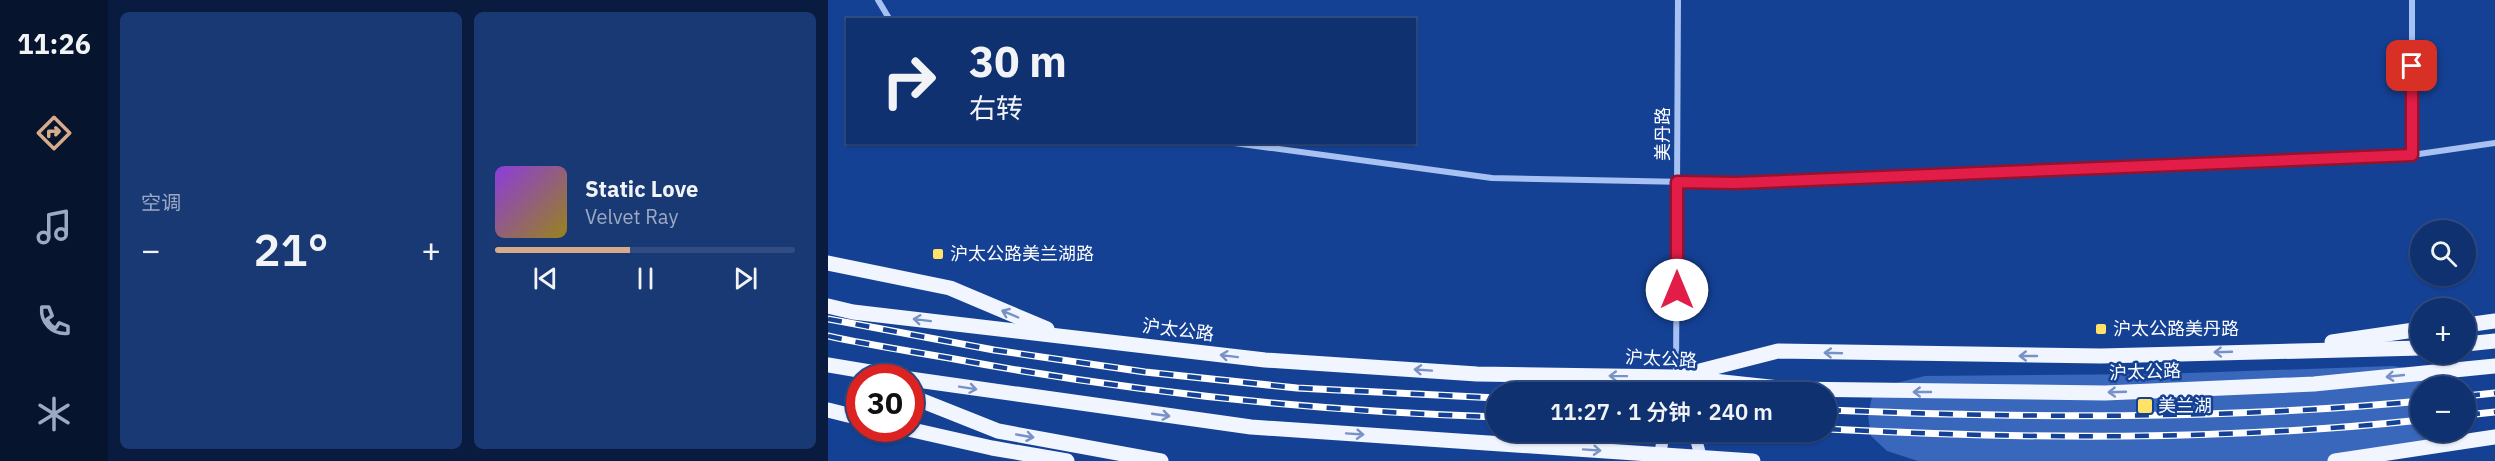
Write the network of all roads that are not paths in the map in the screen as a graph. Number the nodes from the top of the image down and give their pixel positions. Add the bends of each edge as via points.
1 (878, 0) edge
2 (1678, 0) edge
3 (2412, 0) edge
4 (889, 18) edge
5 (2495, 143) edge
6 (1242, 144) edge
7 (2412, 155) junction
8 (1677, 182) junction
9 (828, 263) edge
10 (828, 306) edge
11 (2495, 321) edge
12 (2476, 324) edge
13 (2410, 331) edge
14 (1064, 336) junction
15 (2495, 341) edge
16 (2476, 343) edge
17 (2410, 348) edge
18 (2281, 350) junction
19 (2495, 366) edge
20 (1676, 377) junction
21 (924, 381) edge
22 (1675, 382) edge
23 (1678, 382) edge
24 (924, 402) edge
25 (828, 410) edge
26 (846, 414) edge
27 (924, 433) edge
28 (2495, 437) edge
29 (1662, 442) edge
30 (1697, 442) edge
31 (1659, 457) edge
32 (1702, 460) edge
33 (1067, 461) edge
34 (1161, 461) edge
35 (1645, 461) edge
36 (1753, 461) edge
37 (2335, 461) edge

1 - 4 street
2 - 8 street, 美丹路
3 - 7 street
5 - 7 street
6 - 8 street via 1492,178
7 - 8 street via 1736,183
8 - 20 street, 美丹路
14 -> 9 main road via 950,288
14 -> 10 main road, 沪太公路
11 - 12 main road
13 - 18 main road
20 -> 14 main road, 沪太公路 via 1454,373 1265,360
15 - 16 main road
17 - 18 main road
18 -> 20 main road via 2101,356 1778,351
19 -> 20 main road, 沪太公路 via 2314,384 2105,393 1789,389
20 - 22 street
20 - 23 street
21 -> 31 main road via 1251,427
24 -> 34 main road via 998,431
25 - 26 main road
27 - 33 main road
28 - 37 main road
29 - 31 street
30 - 32 street
31 - 32 main road
31 - 35 main road
32 - 36 main road

